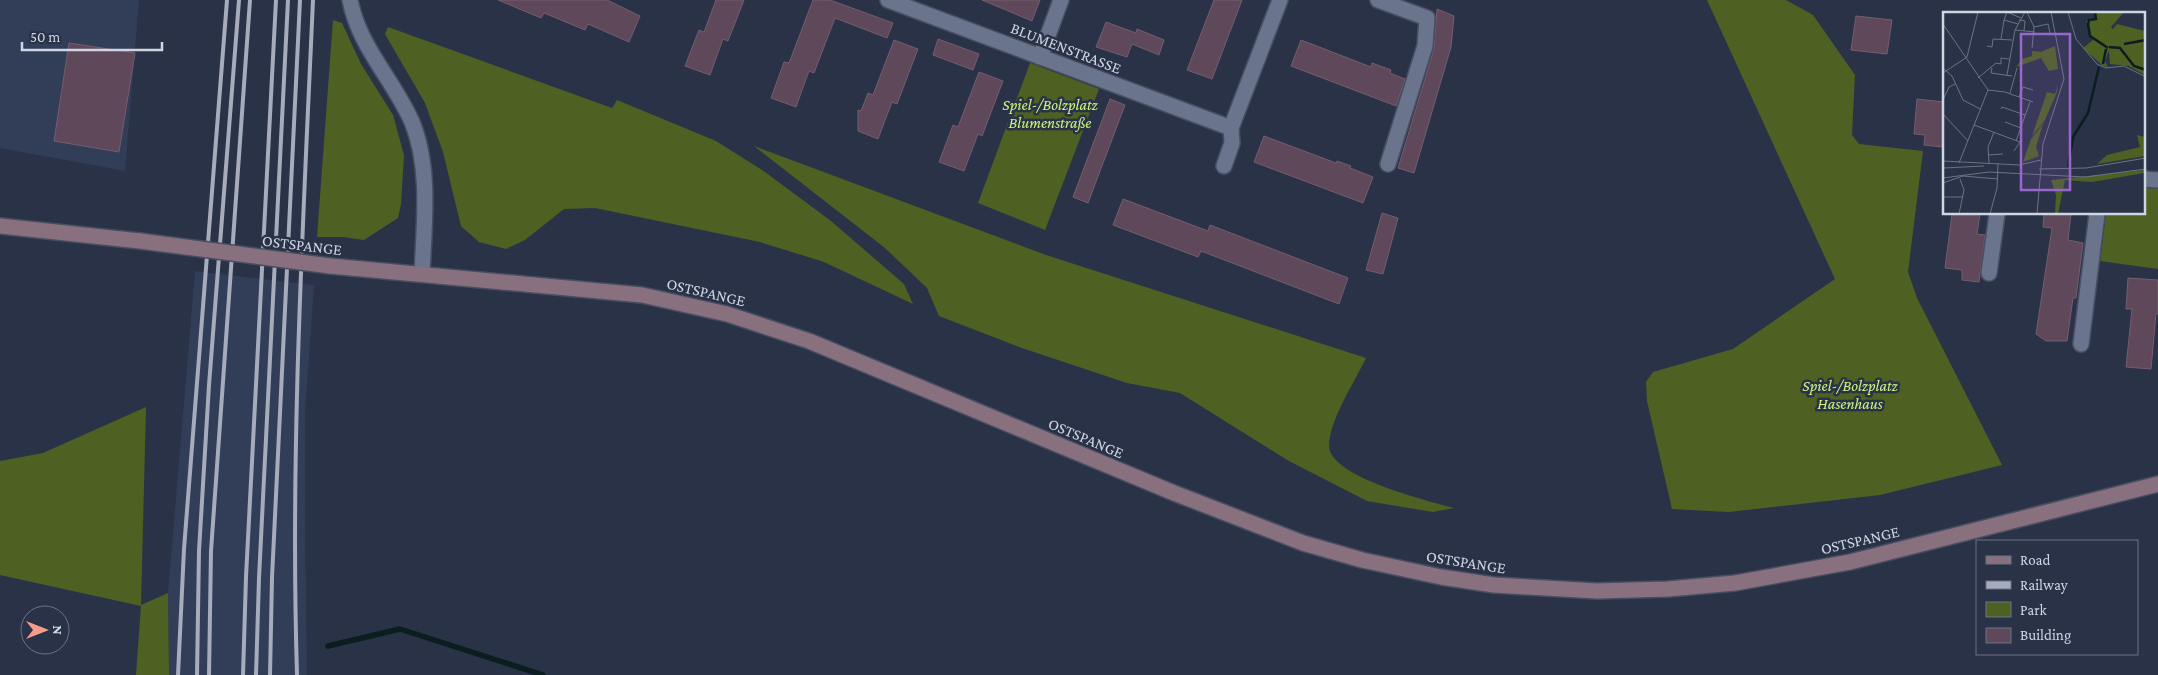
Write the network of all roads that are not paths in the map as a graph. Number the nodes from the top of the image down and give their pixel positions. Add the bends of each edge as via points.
1 (350, 0) edge
2 (888, 0) edge
3 (1061, 0) edge
4 (1280, 0) edge
5 (1378, 0) edge
6 (1040, 57) junction
7 (1231, 128) junction
8 (1388, 164) dead end
9 (1224, 166) dead end
10 (1997, 215) edge
11 (2098, 215) edge
12 (0, 226) edge
13 (1989, 273) dead end
14 (422, 274) junction
15 (2081, 344) dead end
16 (2158, 484) edge

1 - 14 street via 362,39 401,99 413,124 424,191
2 - 6 street, BLUMENSTRASSE
3 - 6 street
4 - 7 street
5 - 8 street via 1427,18 1425,46
6 - 7 street, BLUMENSTRASSE
7 - 9 street via 1232,143
10 - 13 street
11 - 15 street
12 - 14 main road, OSTSPANGE, bridge
14 - 16 main road, OSTSPANGE via 642,295 727,314 818,344 1174,493 1303,543 1388,566 1494,584 1597,591 1735,583 1850,562

